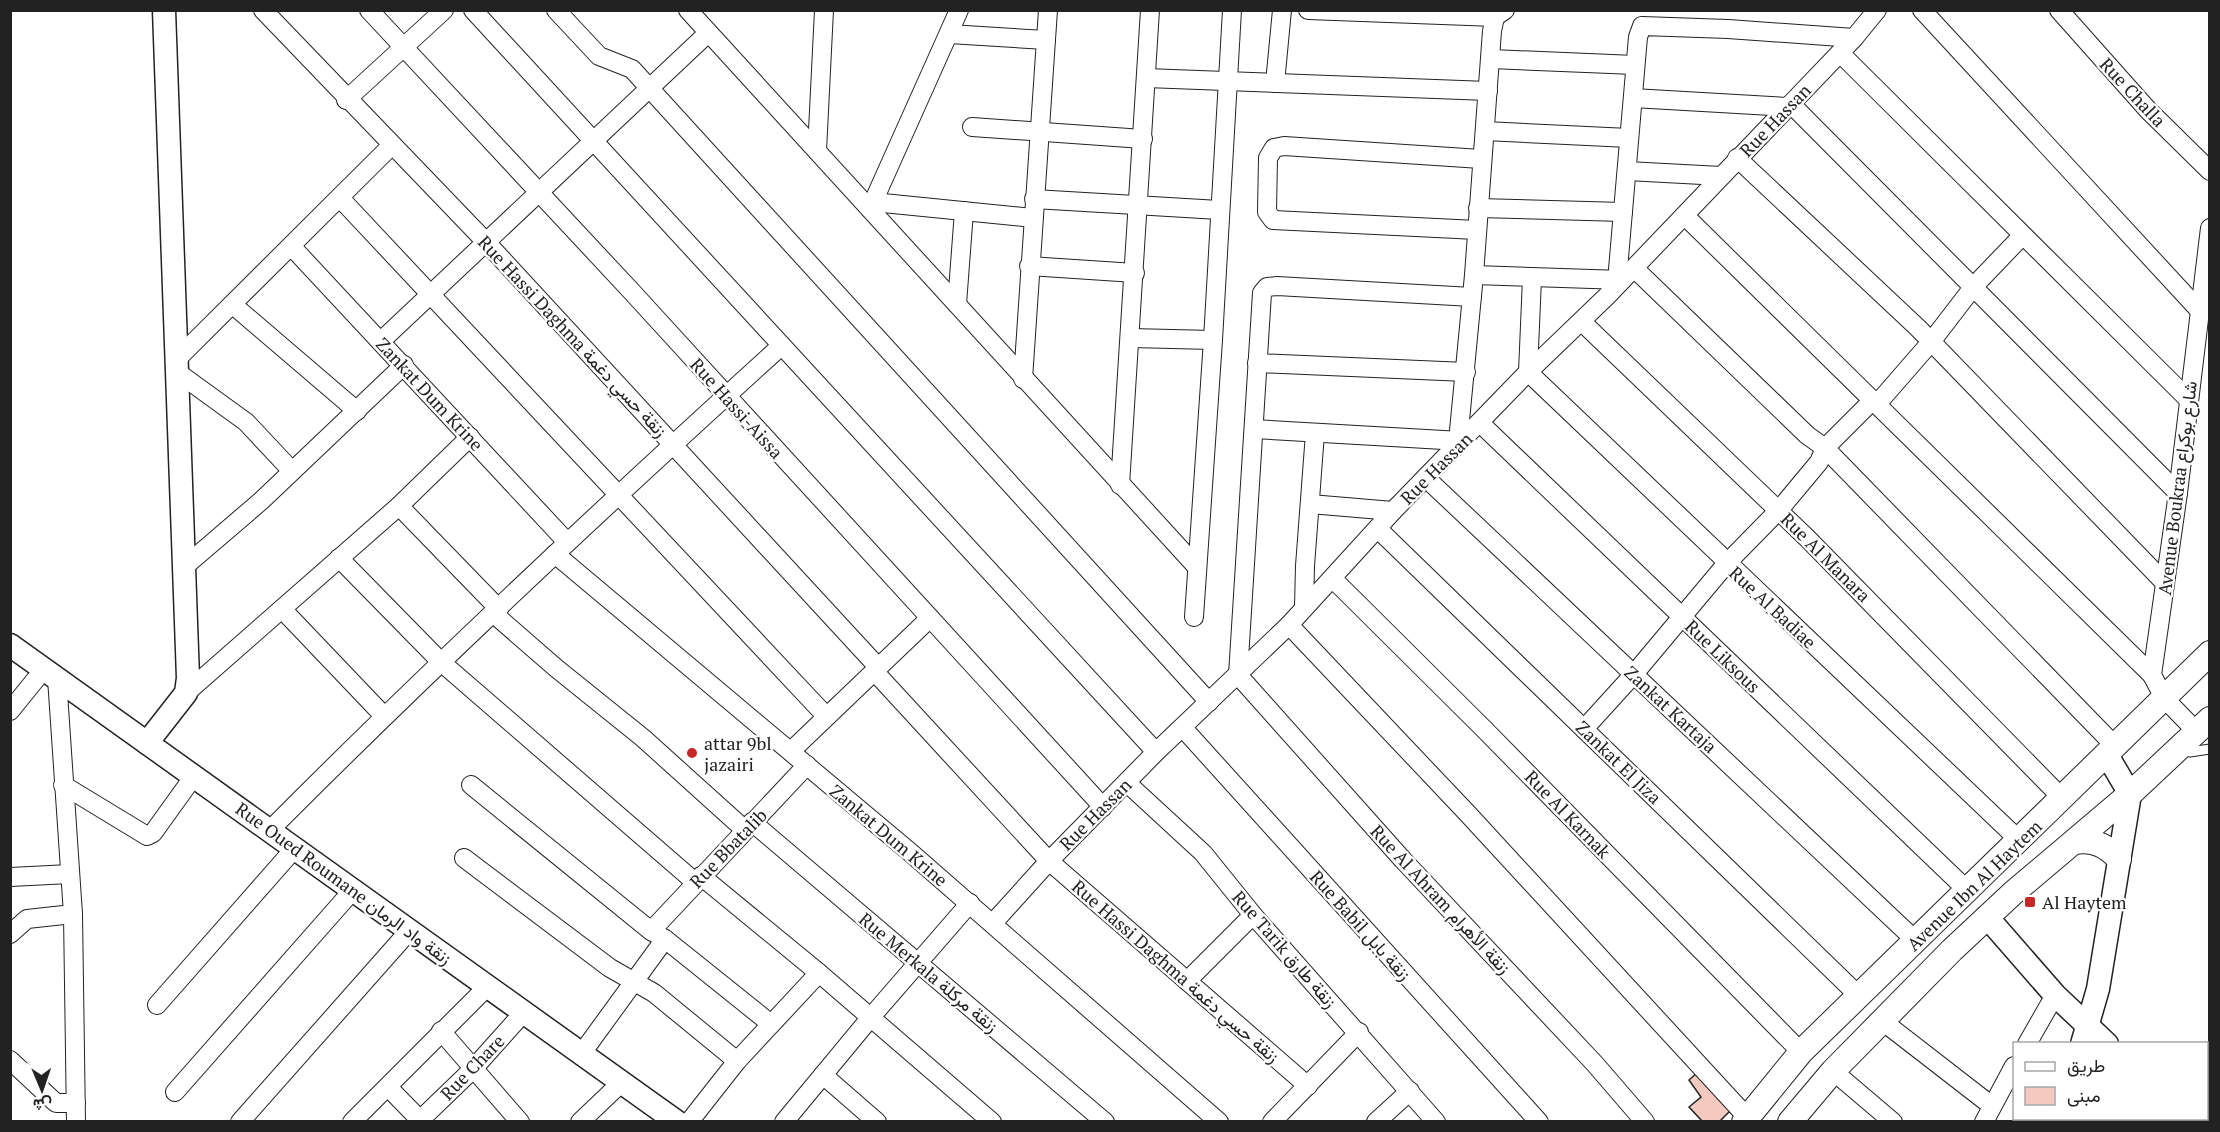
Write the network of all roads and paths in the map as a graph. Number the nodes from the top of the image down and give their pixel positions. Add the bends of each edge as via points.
1 (165, 10) edge
2 (263, 10) edge
3 (369, 10) edge
4 (444, 10) edge
5 (473, 10) edge
6 (556, 10) edge
7 (688, 10) edge
8 (824, 10) edge
9 (959, 10) edge
10 (1048, 10) edge
11 (1150, 10) edge
12 (1232, 10) edge
13 (1282, 10) edge
14 (1308, 10) edge
15 (1728, 10) edge
16 (1877, 10) edge
17 (1922, 10) edge
18 (2059, 10) edge
19 (1500, 14) edge
20 (1728, 29) junction
21 (707, 34) junction
22 (949, 34) junction
23 (1854, 38) junction
24 (1046, 40) junction
25 (402, 49) junction
26 (1840, 53) junction
27 (1491, 59) junction
28 (1635, 66) junction
29 (1146, 78) junction
30 (1227, 80) junction
31 (1275, 83) junction
32 (649, 88) junction
33 (1488, 91) junction
34 (1633, 98) junction
35 (346, 100) junction
36 (1789, 105) junction
37 (972, 128) dead end
38 (1485, 132) junction
39 (1039, 134) junction
40 (1629, 138) junction
41 (1143, 139) junction
42 (595, 140) junction
43 (392, 145) junction
44 (817, 151) junction
45 (1737, 158) junction
46 (1481, 159) junction
47 (1627, 171) junction
48 (2210, 171) edge
49 (1721, 176) junction
50 (538, 192) junction
51 (340, 198) junction
52 (1034, 199) junction
53 (872, 206) junction
54 (1138, 207) junction
55 (1478, 208) junction
56 (1219, 210) junction
57 (964, 211) junction
58 (1623, 212) junction
59 (1685, 216) junction
60 (1033, 218) junction
61 (2210, 228) edge
62 (1477, 230) junction
63 (2022, 236) junction
64 (486, 242) junction
65 (292, 247) junction
66 (1029, 266) junction
67 (1135, 273) junction
68 (1474, 275) junction
69 (1624, 276) junction
70 (1532, 278) junction
71 (1974, 286) junction
72 (432, 293) junction
73 (1472, 297) junction
74 (957, 304) junction
75 (232, 305) junction
76 (2199, 310) junction
77 (1582, 322) junction
78 (1130, 338) junction
79 (1213, 340) junction
80 (381, 341) junction
81 (1931, 342) junction
82 (780, 347) junction
83 (1257, 363) junction
84 (404, 365) junction
85 (176, 366) junction
86 (1466, 372) junction
87 (1528, 372) junction
88 (1023, 379) junction
89 (725, 396) junction
90 (2189, 400) junction
91 (1877, 404) junction
92 (357, 411) junction
93 (1480, 423) junction
94 (1254, 429) junction
95 (1315, 433) junction
96 (470, 437) junction
97 (1460, 441) junction
98 (673, 445) junction
99 (1826, 448) junction
100 (292, 471) junction
101 (1426, 478) junction
102 (1120, 485) junction
103 (2178, 493) junction
104 (618, 495) junction
105 (1310, 504) junction
106 (399, 506) junction
107 (1779, 510) junction
108 (1393, 511) junction
109 (1378, 529) junction
110 (561, 548) junction
111 (339, 558) junction
112 (1727, 563) junction
113 (1195, 565) junction
114 (184, 567) junction
115 (1333, 579) junction
116 (2165, 583) junction
117 (1304, 607) junction
118 (282, 609) junction
119 (496, 612) junction
120 (1194, 617) dead end
121 (930, 618) junction
122 (1683, 618) junction
123 (1289, 624) junction
124 (10, 645) edge
125 (2210, 653) edge
126 (441, 662) junction
127 (876, 669) junction
128 (50, 674) junction
129 (1238, 675) junction
130 (1634, 675) junction
131 (2152, 675) junction
132 (186, 693) junction
133 (2164, 698) junction
134 (1209, 702) junction
135 (10, 711) edge
136 (384, 716) junction
137 (826, 716) junction
138 (1183, 728) junction
139 (1584, 729) junction
140 (2205, 733) edge
141 (147, 743) junction
142 (2111, 750) junction
143 (791, 751) junction
144 (1156, 752) junction
145 (807, 765) junction
146 (194, 776) junction
147 (1127, 783) junction
148 (63, 785) junction
149 (471, 785) dead end
150 (2130, 794) junction
151 (2063, 799) junction
152 (1103, 807) junction
153 (749, 826) junction
154 (270, 830) junction
155 (2020, 841) junction
156 (2075, 842) junction
157 (295, 848) junction
158 (464, 858) dead end
159 (2120, 859) junction
160 (1049, 861) junction
161 (70, 874) junction
162 (10, 877) edge
163 (698, 879) junction
164 (1966, 889) junction
165 (353, 890) junction
166 (970, 903) junction
167 (73, 914) junction
168 (1253, 915) junction
169 (1987, 917) junction
170 (993, 923) junction
171 (410, 930) junction
172 (10, 934) edge
173 (658, 935) junction
174 (1916, 942) junction
175 (919, 962) junction
176 (819, 973) junction
177 (632, 981) junction
178 (1187, 981) junction
179 (488, 986) junction
180 (2098, 989) junction
181 (2055, 995) junction
182 (1858, 996) junction
183 (157, 1005) dead end
184 (524, 1012) junction
185 (871, 1017) junction
186 (1881, 1020) junction
187 (771, 1024) junction
188 (441, 1031) junction
189 (1359, 1032) junction
190 (2084, 1035) edge
191 (2028, 1042) edge
192 (2103, 1042) edge
193 (2106, 1042) edge
194 (1801, 1052) junction
195 (582, 1053) junction
196 (10, 1060) edge
197 (737, 1060) junction
198 (2013, 1068) edge
199 (473, 1069) junction
200 (1833, 1071) junction
201 (823, 1075) junction
202 (622, 1082) junction
203 (1308, 1086) junction
204 (388, 1087) junction
205 (1410, 1091) junction
206 (175, 1092) dead end
207 (76, 1103) junction
208 (1988, 1114) edge
209 (1745, 1119) edge
210 (420, 1121) edge
211 (1217, 1121) edge
212 (76, 1122) edge
213 (240, 1122) edge
214 (352, 1122) edge
215 (520, 1122) edge
216 (580, 1122) edge
217 (677, 1122) edge
218 (689, 1122) edge
219 (784, 1122) edge
220 (878, 1122) edge
221 (992, 1122) edge
222 (1105, 1122) edge
223 (1272, 1122) edge
224 (1376, 1122) edge
225 (1436, 1122) edge
226 (1539, 1122) edge
227 (1645, 1122) edge
228 (1790, 1122) edge
229 (1893, 1122) edge

1 - 85 street
2 - 35 street, Rue Hassi Daghma زنقة حسي دغمة
3 - 25 street, Rue Hassi-Aissa
4 - 25 street
5 - 42 street
6 - 32 street via 599,56 632,69
7 - 21 street
8 - 44 street
9 - 22 street
10 - 24 street
11 - 29 street
12 - 30 street
13 - 31 street
14 - 19 street
15 - 20 street
16 - 23 street, Rue Hassan
17 - 76 street
18 - 48 street, Rue Challa via 2148,110
19 - 27 street
20 - 23 street
20 - 28 street via 1645,24 1638,33
21 - 32 street
21 - 44 street
22 - 24 street
22 - 53 street
23 - 26 street, Rue Hassan
24 - 39 street
25 - 35 street
25 - 50 street, Rue Hassi-Aissa
26 - 36 street, Rue Hassan
26 - 63 street
27 - 28 street
27 - 33 street
28 - 34 street
29 - 30 street
29 - 41 street
30 - 31 street
30 - 56 street
31 - 33 street
32 - 42 street
32 - 134 street
33 - 38 street
34 - 36 street
34 - 40 street
35 - 43 street, Rue Hassi Daghma زنقة حسي دغمة
36 - 45 street, Rue Hassan
36 - 71 street
37 - 39 street
38 - 40 street
38 - 46 street
39 - 41 street
39 - 52 street
40 - 47 street
41 - 54 street
42 - 50 street
42 - 82 street
43 - 51 street
43 - 64 street, Rue Hassi Daghma زنقة حسي دغمة
44 - 53 street
45 - 49 street, Rue Hassan
45 - 81 street
46 - 55 street
46 - 62 street via 1284,146 1274,148 1268,158 1267,212 1274,220
47 - 49 street
47 - 58 street
49 - 59 street, Rue Hassan
50 - 64 street
50 - 89 street, Rue Hassi-Aissa
51 - 65 street
51 - 72 street
52 - 54 street
52 - 60 street
53 - 57 street
53 - 74 street
54 - 56 street
54 - 67 street
55 - 58 street
55 - 62 street
56 - 79 street
57 - 60 street
57 - 74 street
58 - 69 street
59 - 69 street, Rue Hassan
59 - 91 street
60 - 66 street
61 - 76 street, Avenue Boukraa شارع بوكراع
62 - 68 street
63 - 71 street
63 - 90 street
64 - 72 street
64 - 98 street, Rue Hassi Daghma زنقة حسي دغمة
65 - 75 street
65 - 80 street, Zankat Dum Krine
66 - 67 street
66 - 88 street
67 - 78 street
68 - 70 street
68 - 73 street
69 - 70 street
69 - 77 street, Rue Hassan
69 - 99 street
70 - 87 street
71 - 81 street
71 - 103 street
72 - 80 street
72 - 104 street
73 - 83 street via 1268,287 1260,298
73 - 86 street
74 - 88 street
75 - 85 street
75 - 92 street
76 - 90 street, Avenue Boukraa شارع بوكراع
77 - 87 street, Rue Hassan
77 - 107 street, Rue Al Manara
78 - 79 street
78 - 102 street
79 - 113 street
80 - 84 street, Zankat Dum Krine
81 - 91 street
81 - 116 street
82 - 89 street
82 - 144 street
83 - 86 street
83 - 94 street
84 - 92 street
84 - 96 street, Zankat Dum Krine
85 - 100 street via 246,422
85 - 114 street
86 - 97 street
87 - 93 street, Rue Hassan
87 - 112 street, Rue Al Badiae
88 - 102 street
89 - 98 street
89 - 121 street, Rue Hassi-Aissa
90 - 103 street, Avenue Boukraa شارع بوكراع
91 - 99 street via 1869,404
91 - 131 street
92 - 100 street
93 - 97 street, Rue Hassan
93 - 122 street, Rue Liksous
94 - 95 street
94 - 129 street
95 - 97 street
95 - 105 street
96 - 106 street
96 - 110 street, Zankat Dum Krine
97 - 101 street, Rue Hassan
98 - 104 street
98 - 127 street, Rue Hassi Daghma زنقة حسي دغمة
99 - 107 street
99 - 142 street
100 - 114 street
101 - 108 street, Rue Hassan
101 - 130 street, Zankat Kartaja
102 - 113 street
103 - 116 street, Avenue Boukraa شارع بوكراع
104 - 110 street
104 - 137 street
105 - 108 street
105 - 117 street
106 - 111 street
106 - 119 street, Rue Merkala زنقة مركلة
107 - 112 street
107 - 151 street, Rue Al Manara
108 - 109 street, Rue Hassan
109 - 115 street, Rue Hassan
109 - 139 street, Zankat El Jiza
110 - 119 street
110 - 143 street, Zankat Dum Krine
111 - 118 street
111 - 126 street
112 - 122 street
112 - 155 street, Rue Al Badiae
113 - 120 street
114 - 132 street
115 - 117 street, Rue Hassan
115 - 194 street, Rue Al Karnak
116 - 131 street, Avenue Boukraa شارع بوكراع
117 - 123 street, Rue Hassan
118 - 132 street
118 - 136 street
119 - 126 street
119 - 153 street, Rue Merkala زنقة مركلة via 556,668
121 - 127 street
121 - 152 street, Rue Hassi-Aissa
122 - 130 street
122 - 164 street, Rue Liksous
123 - 129 street, Rue Hassan
123 - 209 street via 1476,822
124 - 128 street, Rue Oued Roumane زنقة واد الرمان
125 - 133 main road, Avenue Ibn Al Haytem
126 - 136 street
126 - 163 street
127 - 137 street
127 - 160 street, Rue Hassi Daghma زنقة حسي دغمة
128 - 135 street
128 - 141 street, Rue Oued Roumane زنقة واد الرمان
128 - 148 street
129 - 134 street, Rue Hassan
129 - 227 street, Rue Al Ahram زنقة الأهرام
130 - 139 street
130 - 174 street, Zankat Kartaja
131 - 133 street
132 - 141 street
133 - 140 street
133 - 142 main road, Avenue Ibn Al Haytem
134 - 138 street, Rue Hassan
136 - 154 street
137 - 143 street
138 - 144 street, Rue Hassan
138 - 226 street, Rue Babil زنقة بابل
139 - 182 street, Zankat El Jiza
140 - 150 main road, Avenue Ibn Al Haytem via 2177,748
141 - 146 street, Rue Oued Roumane زنقة واد الرمان
142 - 150 street
142 - 151 main road, Avenue Ibn Al Haytem
143 - 145 street, Zankat Dum Krine
144 - 147 street, Rue Hassan
145 - 153 street, Rue Bbatalib
145 - 166 street, Zankat Dum Krine
146 - 148 street via 147,836
146 - 154 street, Rue Oued Roumane زنقة واد الرمان
147 - 152 street, Rue Hassan
147 - 168 street, Rue Tarik زنقة طارق via 1192,842
148 - 161 street
149 - 173 street
150 - 156 main road, Avenue Ibn Al Haytem
150 - 159 street
151 - 155 main road, Avenue Ibn Al Haytem
152 - 160 street, Rue Hassan
153 - 163 street, Rue Bbatalib
153 - 175 street, Rue Merkala زنقة مركلة
154 - 157 street, Rue Oued Roumane زنقة واد الرمان
155 - 164 main road, Avenue Ibn Al Haytem
156 - 159 main road via 2108,847
156 - 169 main road, Avenue Ibn Al Haytem
157 - 165 street, Rue Oued Roumane زنقة واد الرمان
157 - 183 street
158 - 177 street
159 - 180 street
160 - 170 street, Rue Hassan
160 - 178 street, Rue Hassi Daghma زنقة حسي دغمة
161 - 162 street
161 - 167 street
163 - 173 street, Rue Bbatalib
163 - 176 street
164 - 174 main road, Avenue Ibn Al Haytem
165 - 171 street, Rue Oued Roumane زنقة واد الرمان
165 - 206 street
166 - 170 street, Zankat Dum Krine
166 - 175 street
167 - 172 street via 27,919
167 - 207 street
168 - 178 street
168 - 189 street, Rue Tarik زنقة طارق
169 - 181 street
169 - 186 main road, Avenue Ibn Al Haytem
170 - 211 street, Zankat Dum Krine
171 - 179 street, Rue Oued Roumane زنقة واد الرمان
171 - 213 street
173 - 177 street, Rue Bbatalib
173 - 187 street
174 - 182 main road, Avenue Ibn Al Haytem
175 - 185 street
175 - 222 street, Rue Merkala زنقة مركلة
176 - 185 street
176 - 187 street
177 - 195 street, Rue Bbatalib
177 - 197 street via 654,993
178 - 203 street, Rue Hassi Daghma زنقة حسي دغمة
179 - 184 street, Rue Oued Roumane زنقة واد الرمان
179 - 188 street
180 - 190 street
180 - 193 street
181 - 190 street
181 - 191 street
182 - 194 main road, Avenue Ibn Al Haytem
184 - 195 street, Rue Oued Roumane زنقة واد الرمان
184 - 199 street, Rue Chare
185 - 201 street
185 - 221 street
186 - 200 main road, Avenue Ibn Al Haytem
186 - 208 street
187 - 197 street
188 - 199 street
188 - 204 street
189 - 203 street
189 - 205 street, Rue Tarik زنقة طارق
190 - 192 street
194 - 209 main road, Avenue Ibn Al Haytem
195 - 202 street, Rue Oued Roumane زنقة واد الرمان
196 - 207 street via 56,1103
197 - 218 street
198 - 208 street
199 - 210 street, Rue Chare
199 - 215 street
200 - 228 main road, Avenue Ibn Al Haytem
200 - 229 street
201 - 219 street
201 - 220 street
202 - 216 street
202 - 217 street, Rue Oued Roumane زنقة واد الرمان
203 - 223 street
204 - 210 street
204 - 214 street
205 - 224 street
205 - 225 street, Rue Tarik زنقة طارق
207 - 212 street

